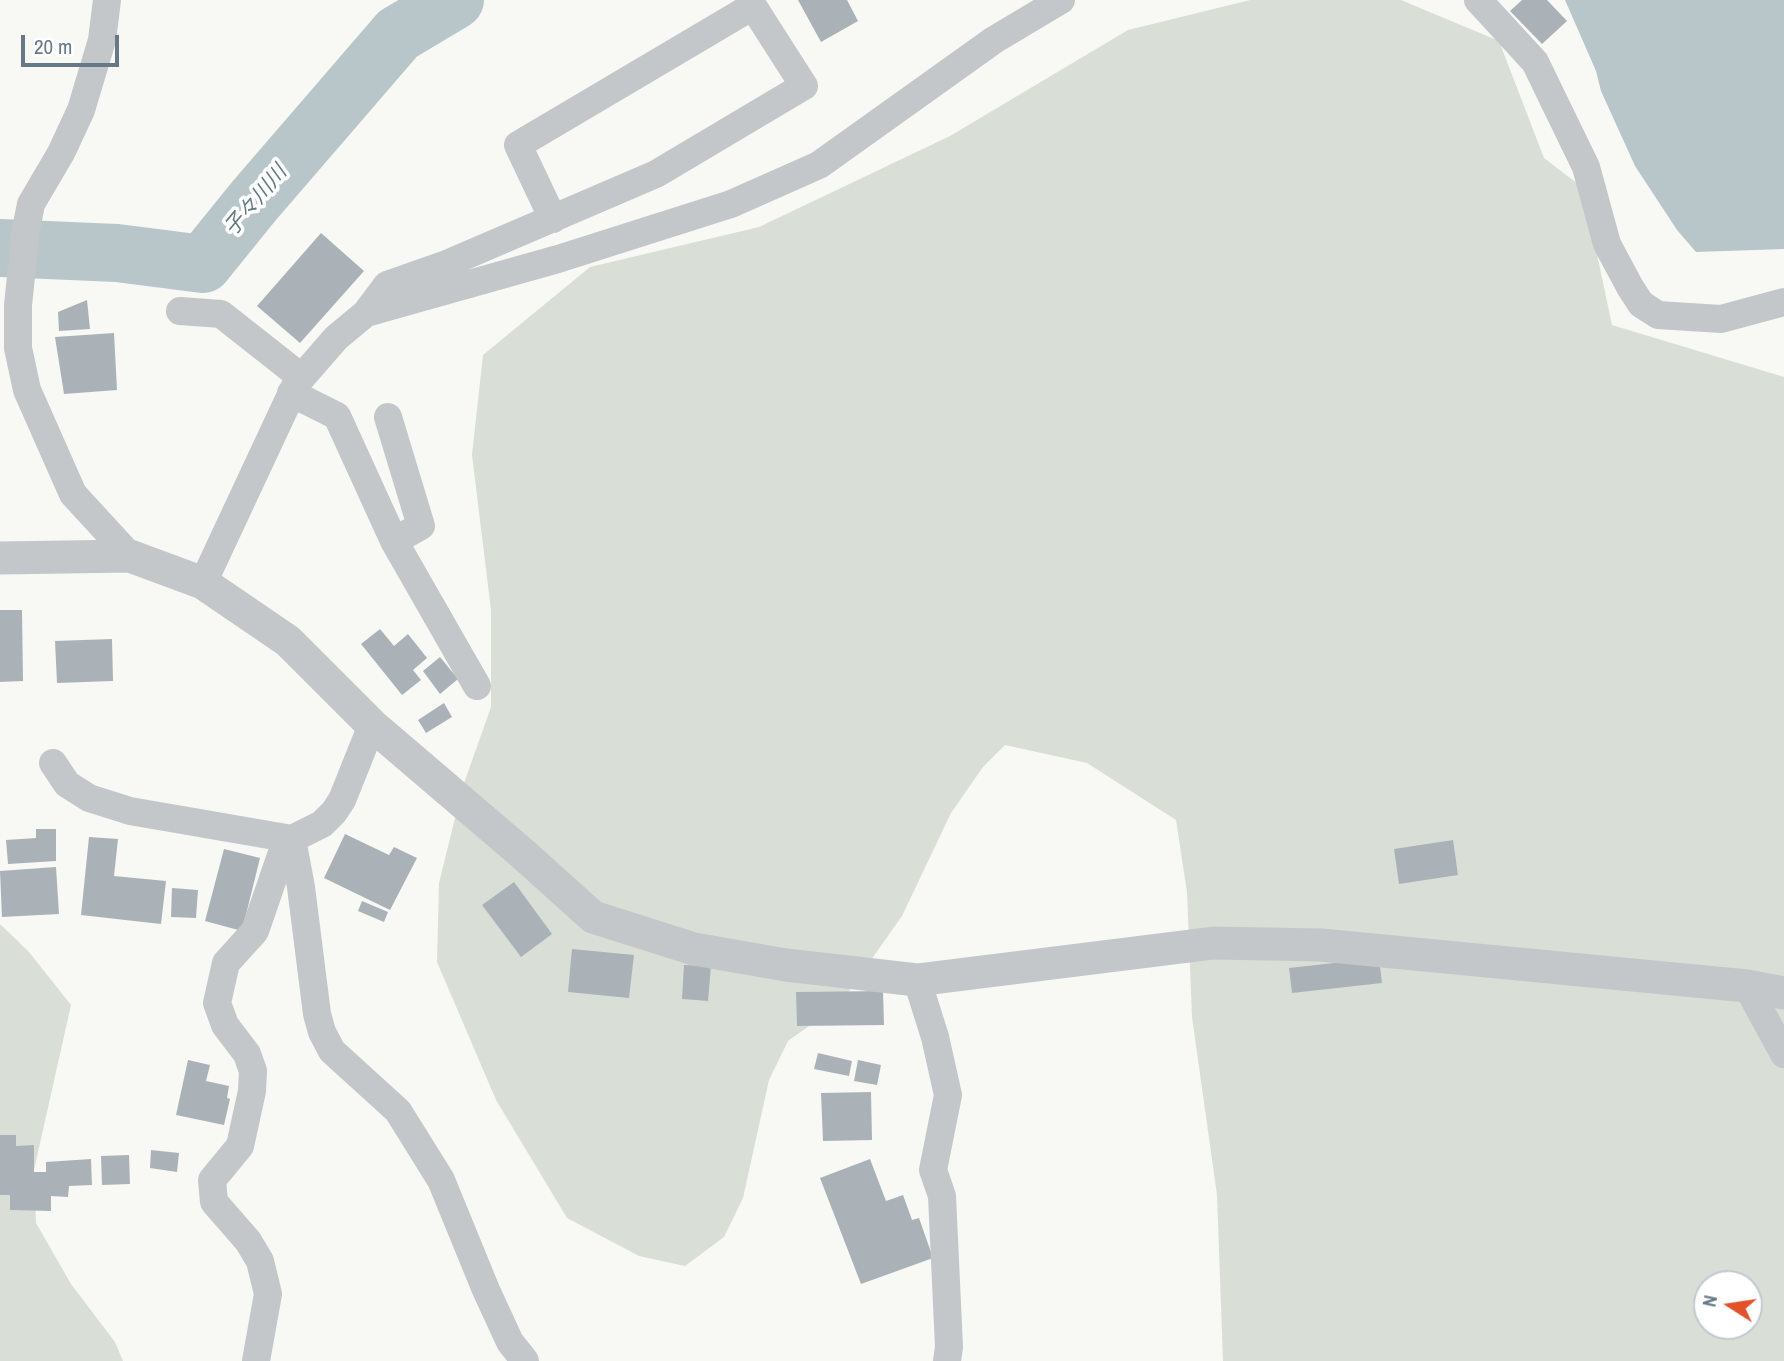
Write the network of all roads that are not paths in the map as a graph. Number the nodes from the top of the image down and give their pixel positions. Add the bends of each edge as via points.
1 (107, 0) edge
2 (1060, 0) edge
3 (1478, 0) edge
4 (751, 3) edge
5 (553, 219) junction
6 (1784, 302) edge
7 (180, 311) dead end
8 (366, 313) junction
9 (296, 385) junction
10 (388, 417) dead end
11 (394, 541) junction
12 (131, 556) junction
13 (0, 558) edge
14 (202, 583) junction
15 (477, 686) dead end
16 (372, 725) junction
17 (53, 764) dead end
18 (289, 839) junction
19 (917, 979) junction
20 (1747, 986) junction
21 (1784, 993) edge
22 (1784, 1054) edge
23 (256, 1361) edge
24 (525, 1361) edge
25 (947, 1361) edge

1 - 12 street via 102,40 81,110 31,204 18,305 18,348 27,390 73,494
2 - 8 street via 993,40 819,165 730,204
3 - 6 street via 1535,62 1586,167 1607,244 1642,304 1658,315 1721,320
4 - 5 street via 517,145
4 - 5 street via 804,86 656,174
5 - 8 street via 387,285
7 - 9 street via 221,314
8 - 9 street via 336,338
9 - 11 street via 337,416
9 - 14 street
10 - 11 street via 421,526
11 - 15 street
12 - 13 street
12 - 14 street
14 - 16 street via 288,641
16 - 18 street via 334,812 322,824
16 - 19 street via 593,917 694,948 786,965
17 - 18 street via 66,784 89,798 130,811
18 - 23 street via 255,931 226,963 217,1003 225,1026 247,1054 253,1071 240,1146 212,1180 214,1202 260,1261 268,1294
18 - 24 street via 301,887 322,1032 332,1051 398,1111 441,1180 500,1321
19 - 20 street via 1214,943 1321,944
19 - 25 street via 948,1096 933,1170 942,1196
20 - 21 street
20 - 22 street

